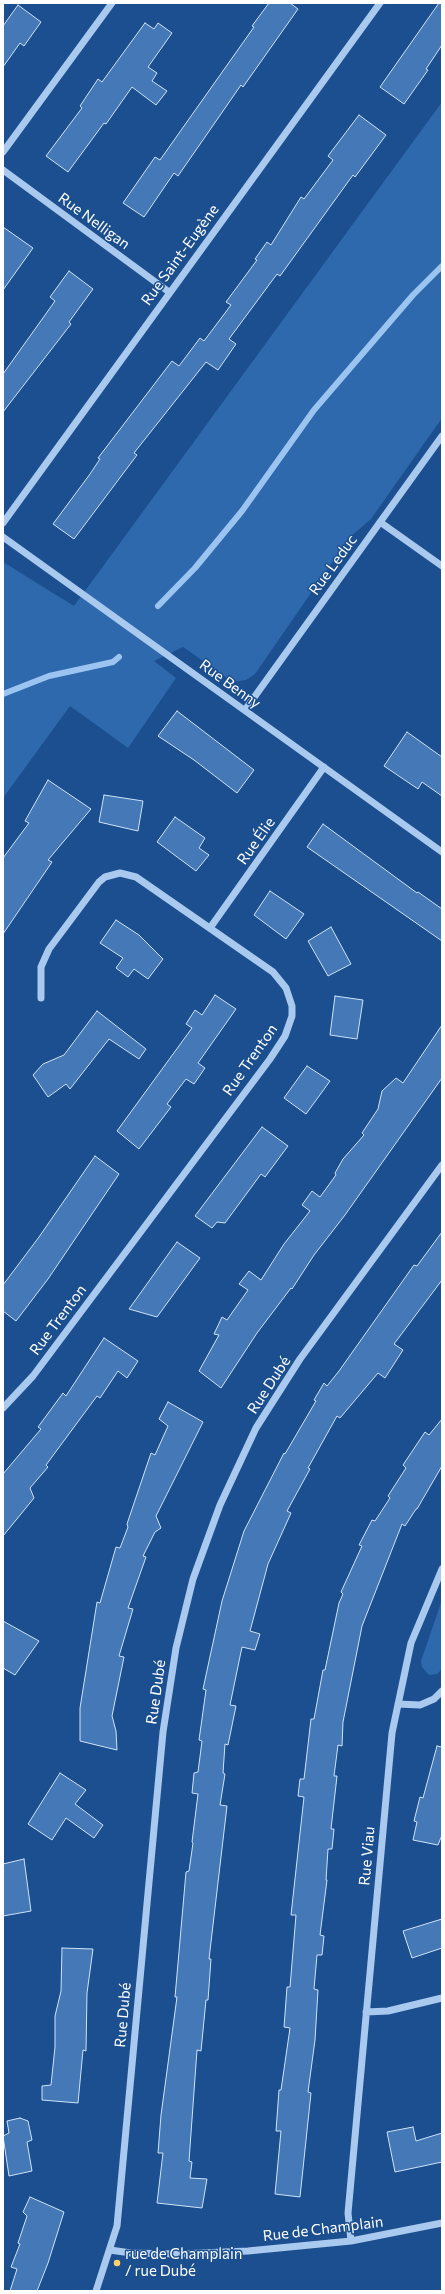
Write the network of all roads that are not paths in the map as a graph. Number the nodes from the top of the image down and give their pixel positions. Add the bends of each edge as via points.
1 (112, 3) edge
2 (380, 3) edge
3 (3, 152) edge
4 (3, 170) edge
5 (169, 292) junction
6 (442, 436) edge
7 (380, 522) junction
8 (3, 523) edge
9 (3, 536) edge
10 (442, 566) edge
11 (245, 710) junction
12 (324, 768) junction
13 (442, 852) edge
14 (210, 928) junction
15 (41, 998) dead end
16 (442, 1165) edge
17 (3, 1408) edge
18 (442, 1569) edge
19 (442, 1690) edge
20 (398, 1704) junction
21 (442, 1998) edge
22 (366, 2012) junction
23 (442, 2223) edge
24 (351, 2241) junction
25 (110, 2250) junction
26 (96, 2291) edge

1 - 3 street
2 - 5 street, Rue Saint-Eugène
4 - 5 street, Rue Nelligan
5 - 8 street, Rue Saint-Eugène
6 - 7 street, Rue Leduc
7 - 10 street
7 - 11 street, Rue Leduc
9 - 11 street, Rue Benny
11 - 12 street, Rue Benny
12 - 13 street, Rue Benny
12 - 14 street, Rue Élie
14 - 15 street, Rue Trenton via 136,877 112,874 93,889 49,949 41,967
14 - 17 street, Rue Trenton via 273,972 280,980 286,988 292,1006 290,1026 270,1059 33,1376
16 - 25 street, Rue Dubé via 300,1359 256,1428 220,1505 193,1579 176,1648 167,1702 117,2226
18 - 20 street, Rue Viau via 411,1643
19 - 20 street via 434,1699 420,1705
20 - 22 street, Rue Viau via 389,1760
21 - 22 street via 398,2009
22 - 24 street, Rue Viau via 348,2213
23 - 24 street, Rue de Champlain
24 - 25 street, Rue de Champlain via 212,2253 131,2253
25 - 26 street, Rue Dubé

